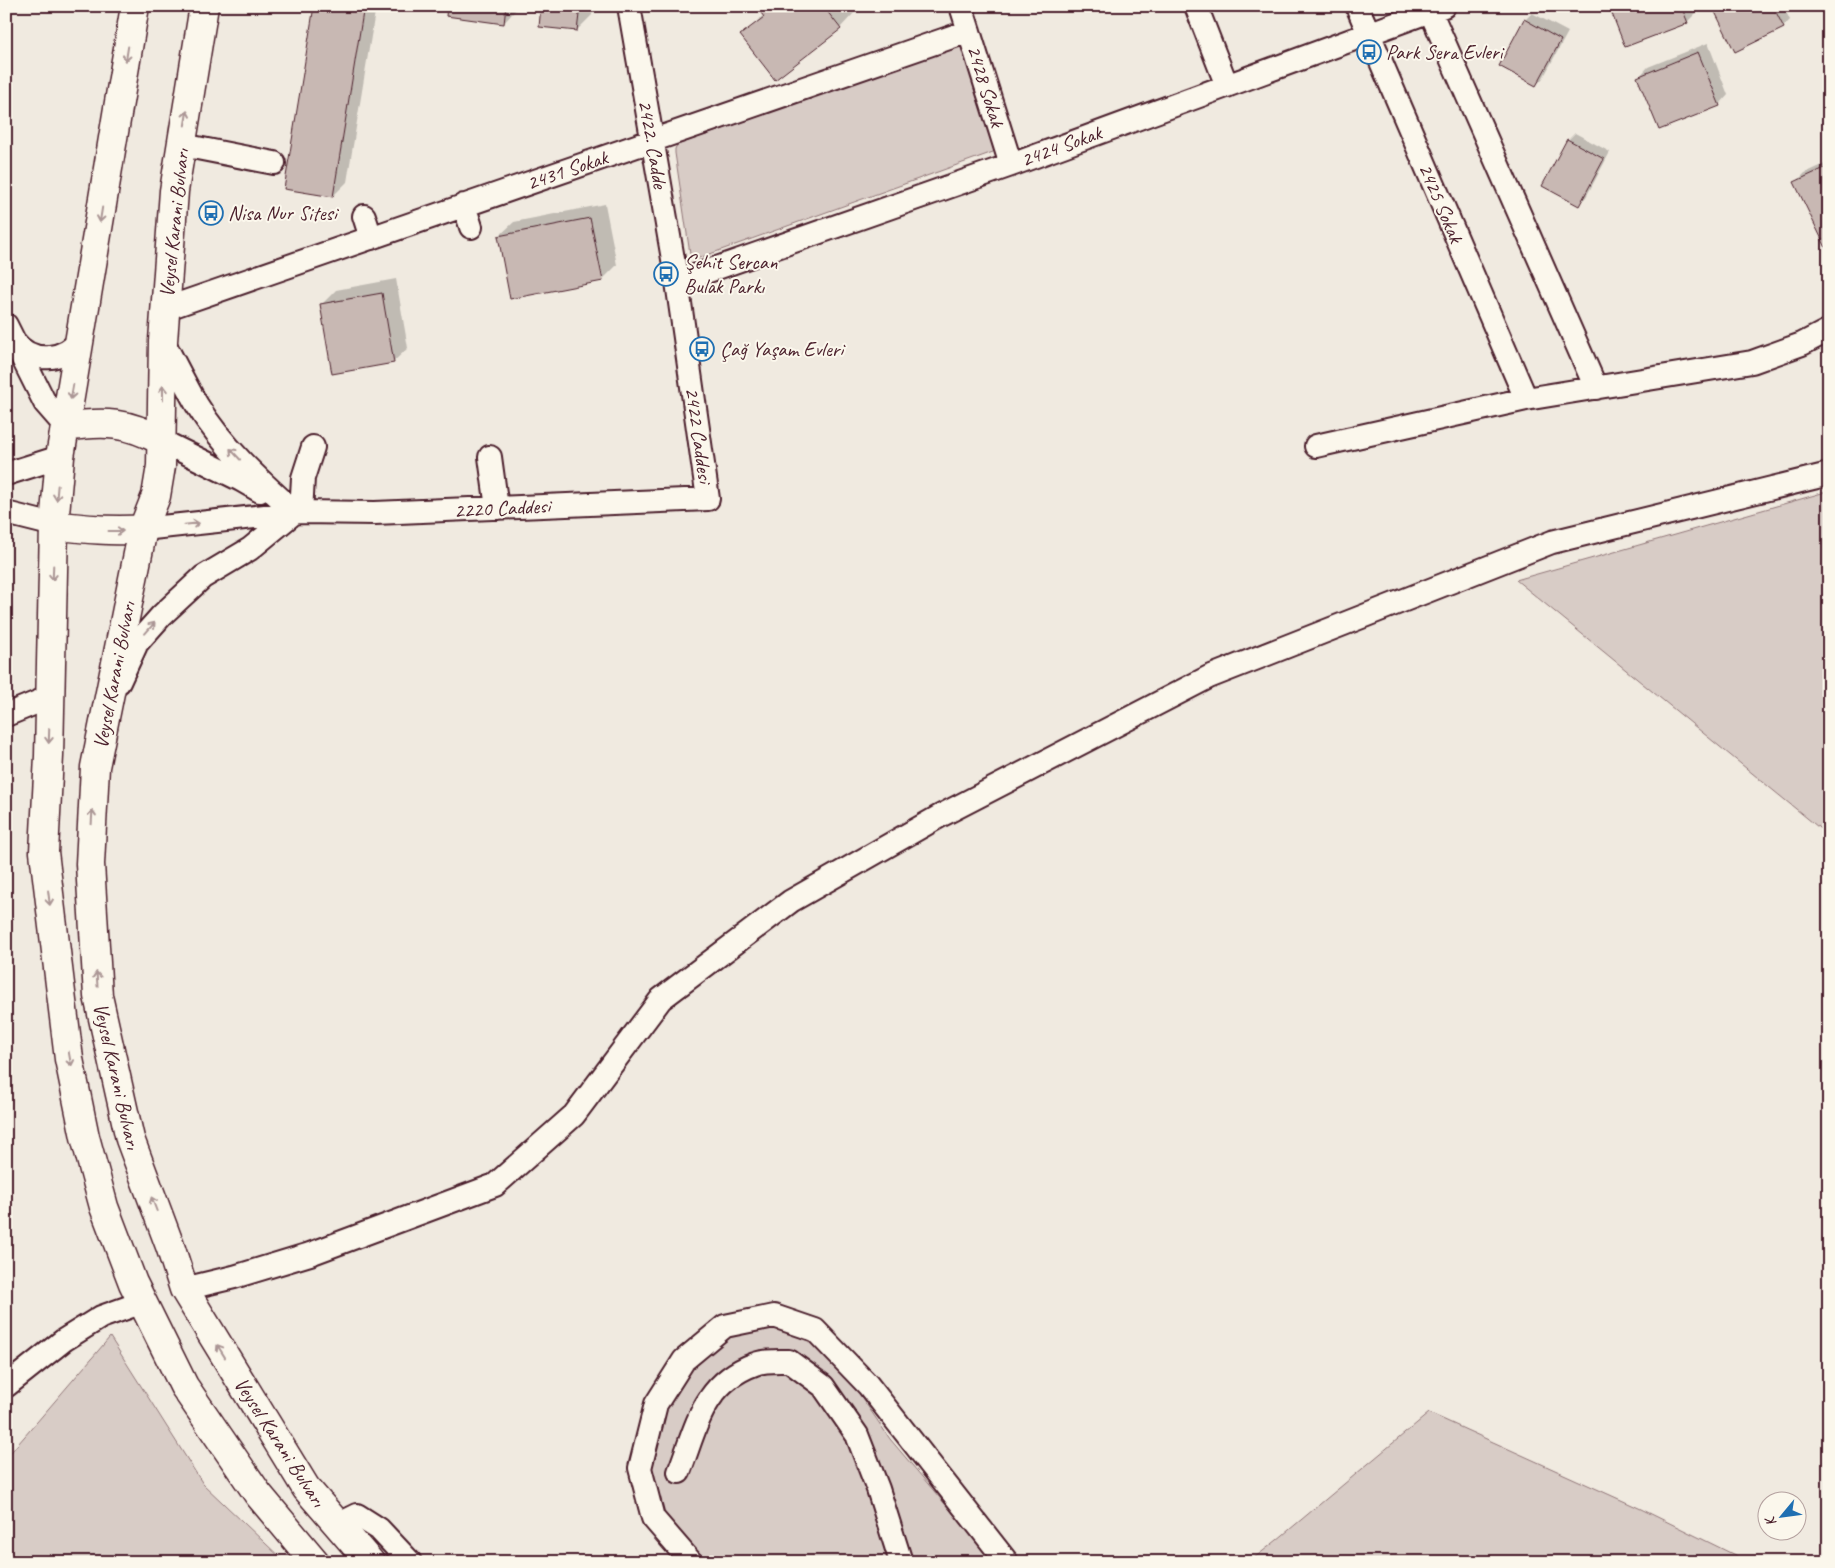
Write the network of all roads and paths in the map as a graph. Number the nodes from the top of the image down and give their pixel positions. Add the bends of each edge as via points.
1 (135, 6) edge
2 (204, 6) edge
3 (630, 6) edge
4 (961, 6) edge
5 (1196, 6) edge
6 (1356, 6) edge
7 (1434, 8) edge
8 (969, 31) junction
9 (1368, 34) junction
10 (1227, 86) junction
11 (652, 140) junction
12 (182, 144) junction
13 (274, 163) dead end
14 (1011, 165) junction
15 (464, 205) junction
16 (364, 216) dead end
17 (471, 227) dead end
18 (371, 238) junction
19 (677, 282) junction
20 (165, 309) junction
21 (1829, 330) edge
22 (9, 331) edge
23 (81, 339) junction
24 (163, 341) junction
25 (1596, 388) junction
26 (1526, 399) junction
27 (66, 427) junction
28 (162, 441) junction
29 (1316, 446) dead end
30 (313, 447) dead end
31 (60, 457) junction
32 (490, 457) dead end
33 (6, 474) edge
34 (1829, 474) edge
35 (708, 499) joint
36 (497, 508) junction
37 (298, 512) junction
38 (6, 513) edge
39 (54, 525) junction
40 (143, 529) junction
41 (50, 697) junction
42 (110, 701) junction
43 (6, 715) edge
44 (184, 1288) junction
45 (142, 1302) junction
46 (6, 1386) edge
47 (679, 1472) dead end
48 (337, 1525) junction
49 (316, 1562) edge
50 (370, 1562) edge
51 (410, 1562) edge
52 (691, 1562) edge
53 (901, 1562) edge
54 (1007, 1562) edge

1 -> 23 main road, Veysel Karani Bulvarı
12 -> 2 main road, Veysel Karani Bulvarı
3 - 11 street, 2422. Cadde
4 - 8 street, 2428 Sokak
5 - 10 street
6 - 9 street, 2425 Sokak
7 - 9 street, 2424 Sokak
7 - 25 street
8 - 11 street, 2431 Sokak
8 - 14 street, 2428 Sokak
9 - 10 street, 2424 Sokak
9 - 26 street, 2425 Sokak
10 - 14 street, 2424 Sokak
11 - 15 street, 2431 Sokak
11 - 19 street, 2422. Cadde
12 - 13 street
12 - 20 main road, Veysel Karani Bulvarı via 174,191
14 - 19 street, 2424 Sokak
15 - 17 street
15 - 18 street, 2431 Sokak
16 - 18 street
18 - 20 street, 2431 Sokak
19 - 35 street, 2422 Caddesi
20 - 24 main road, Veysel Karani Bulvarı
21 - 25 street via 1802,344 1752,362
22 - 23 street via 24,350 48,358 63,354
22 - 27 street via 45,403
23 -> 27 main road, Veysel Karani Bulvarı
28 -> 24 main road, Veysel Karani Bulvarı
37 -> 24 street via 260,481 229,448 198,406
25 - 26 street
26 - 29 street
27 - 28 main road via 115,423
27 - 31 main road, Veysel Karani Bulvarı
28 - 37 street, 2220 Caddesi
28 - 40 main road, Veysel Karani Bulvarı via 156,496
30 - 37 street via 303,478
31 - 33 street
31 -> 39 main road, Veysel Karani Bulvarı
32 - 36 street
34 - 44 street via 1552,542 1209,677 940,816 791,901 661,999 574,1115 495,1185 310,1254
35 - 36 street, 2220 Caddesi
36 - 37 street, 2220 Caddesi via 376,513
40 -> 37 street, 2220 Caddesi
42 -> 37 street via 137,643 162,615 203,577 250,549
38 - 39 street
39 -> 40 main road via 104,531
39 -> 41 main road, Veysel Karani Bulvarı
40 - 42 main road, Veysel Karani Bulvarı
41 - 43 street
41 -> 45 main road, Veysel Karani Bulvarı via 44,852 69,1059 104,1207
44 -> 42 main road, Veysel Karani Bulvarı via 130,1139 98,996 90,864 95,767
48 -> 44 main road, Veysel Karani Bulvarı via 306,1488
45 - 46 street via 101,1317 64,1340
45 - 49 main road, Veysel Karani Bulvarı via 184,1386 258,1494
47 - 53 street via 705,1404 725,1379 756,1364 789,1360 823,1386 858,1435
48 - 50 main road, Veysel Karani Bulvarı
48 - 51 street via 357,1515 379,1530
52 - 54 street via 653,1518 640,1468 656,1404 684,1360 725,1326 774,1316 815,1330 868,1384

